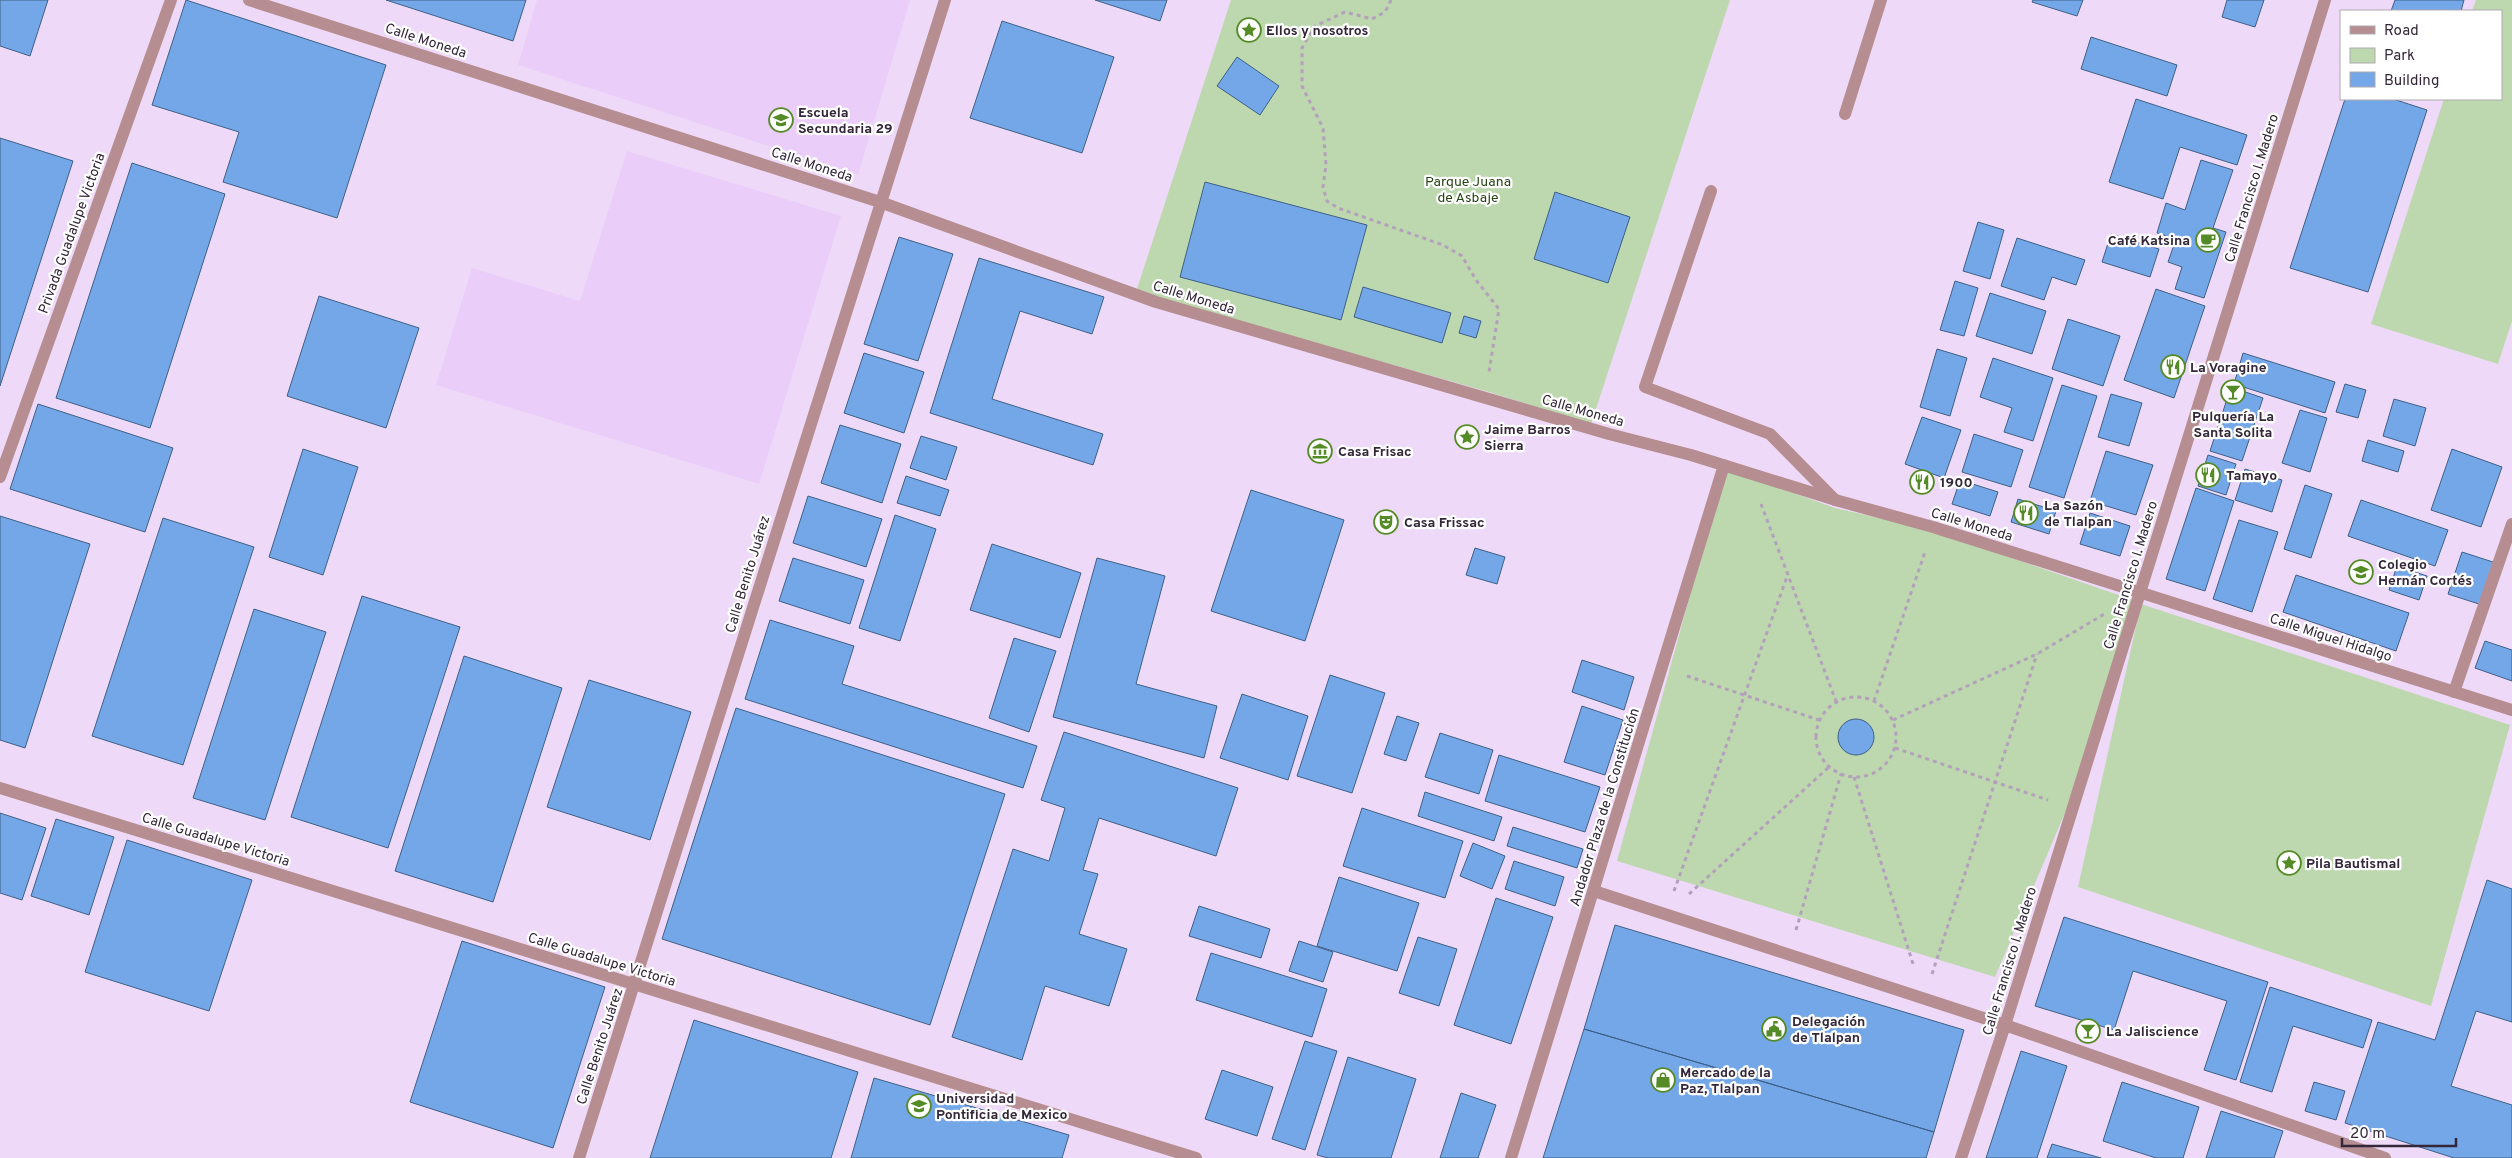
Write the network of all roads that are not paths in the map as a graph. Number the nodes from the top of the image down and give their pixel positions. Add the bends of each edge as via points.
1 (171, 0) edge
2 (249, 0) edge
3 (945, 0) edge
4 (1881, 0) edge
5 (2325, 0) edge
6 (1845, 114) dead end
7 (1711, 191) dead end
8 (880, 202) junction
9 (1724, 465) junction
10 (0, 477) edge
11 (1835, 500) junction
12 (2512, 524) edge
13 (2141, 592) junction
14 (2454, 692) junction
15 (2512, 710) edge
16 (0, 788) edge
17 (1594, 891) junction
18 (634, 985) junction
19 (2005, 1025) junction
20 (579, 1158) edge
21 (1196, 1158) edge
22 (1511, 1158) edge
23 (1961, 1158) edge
24 (2385, 1158) edge

1 - 10 street, Privada Guadalupe Victoria
2 - 8 street, Calle Moneda
3 - 8 street, Calle Benito Juárez
4 - 6 street
5 - 13 street, Calle Francisco I. Madero
7 - 11 street via 1645,387 1770,434
8 - 9 street, Calle Moneda via 1156,302
8 - 18 street, Calle Benito Juárez
9 - 11 street, Calle Moneda
9 - 17 street, Andador Plaza de la Constitución
11 - 13 street, Calle Moneda
12 - 14 street
13 - 14 street, Calle Miguel Hidalgo
13 - 19 street, Calle Francisco I. Madero
14 - 15 street, Calle Miguel Hidalgo
16 - 18 street, Calle Guadalupe Victoria
17 - 19 street
17 - 22 street, Andador Plaza de la Constitución
18 - 20 street, Calle Benito Juárez
18 - 21 street, Calle Guadalupe Victoria
19 - 23 street, Calle Francisco I. Madero
19 - 24 street

